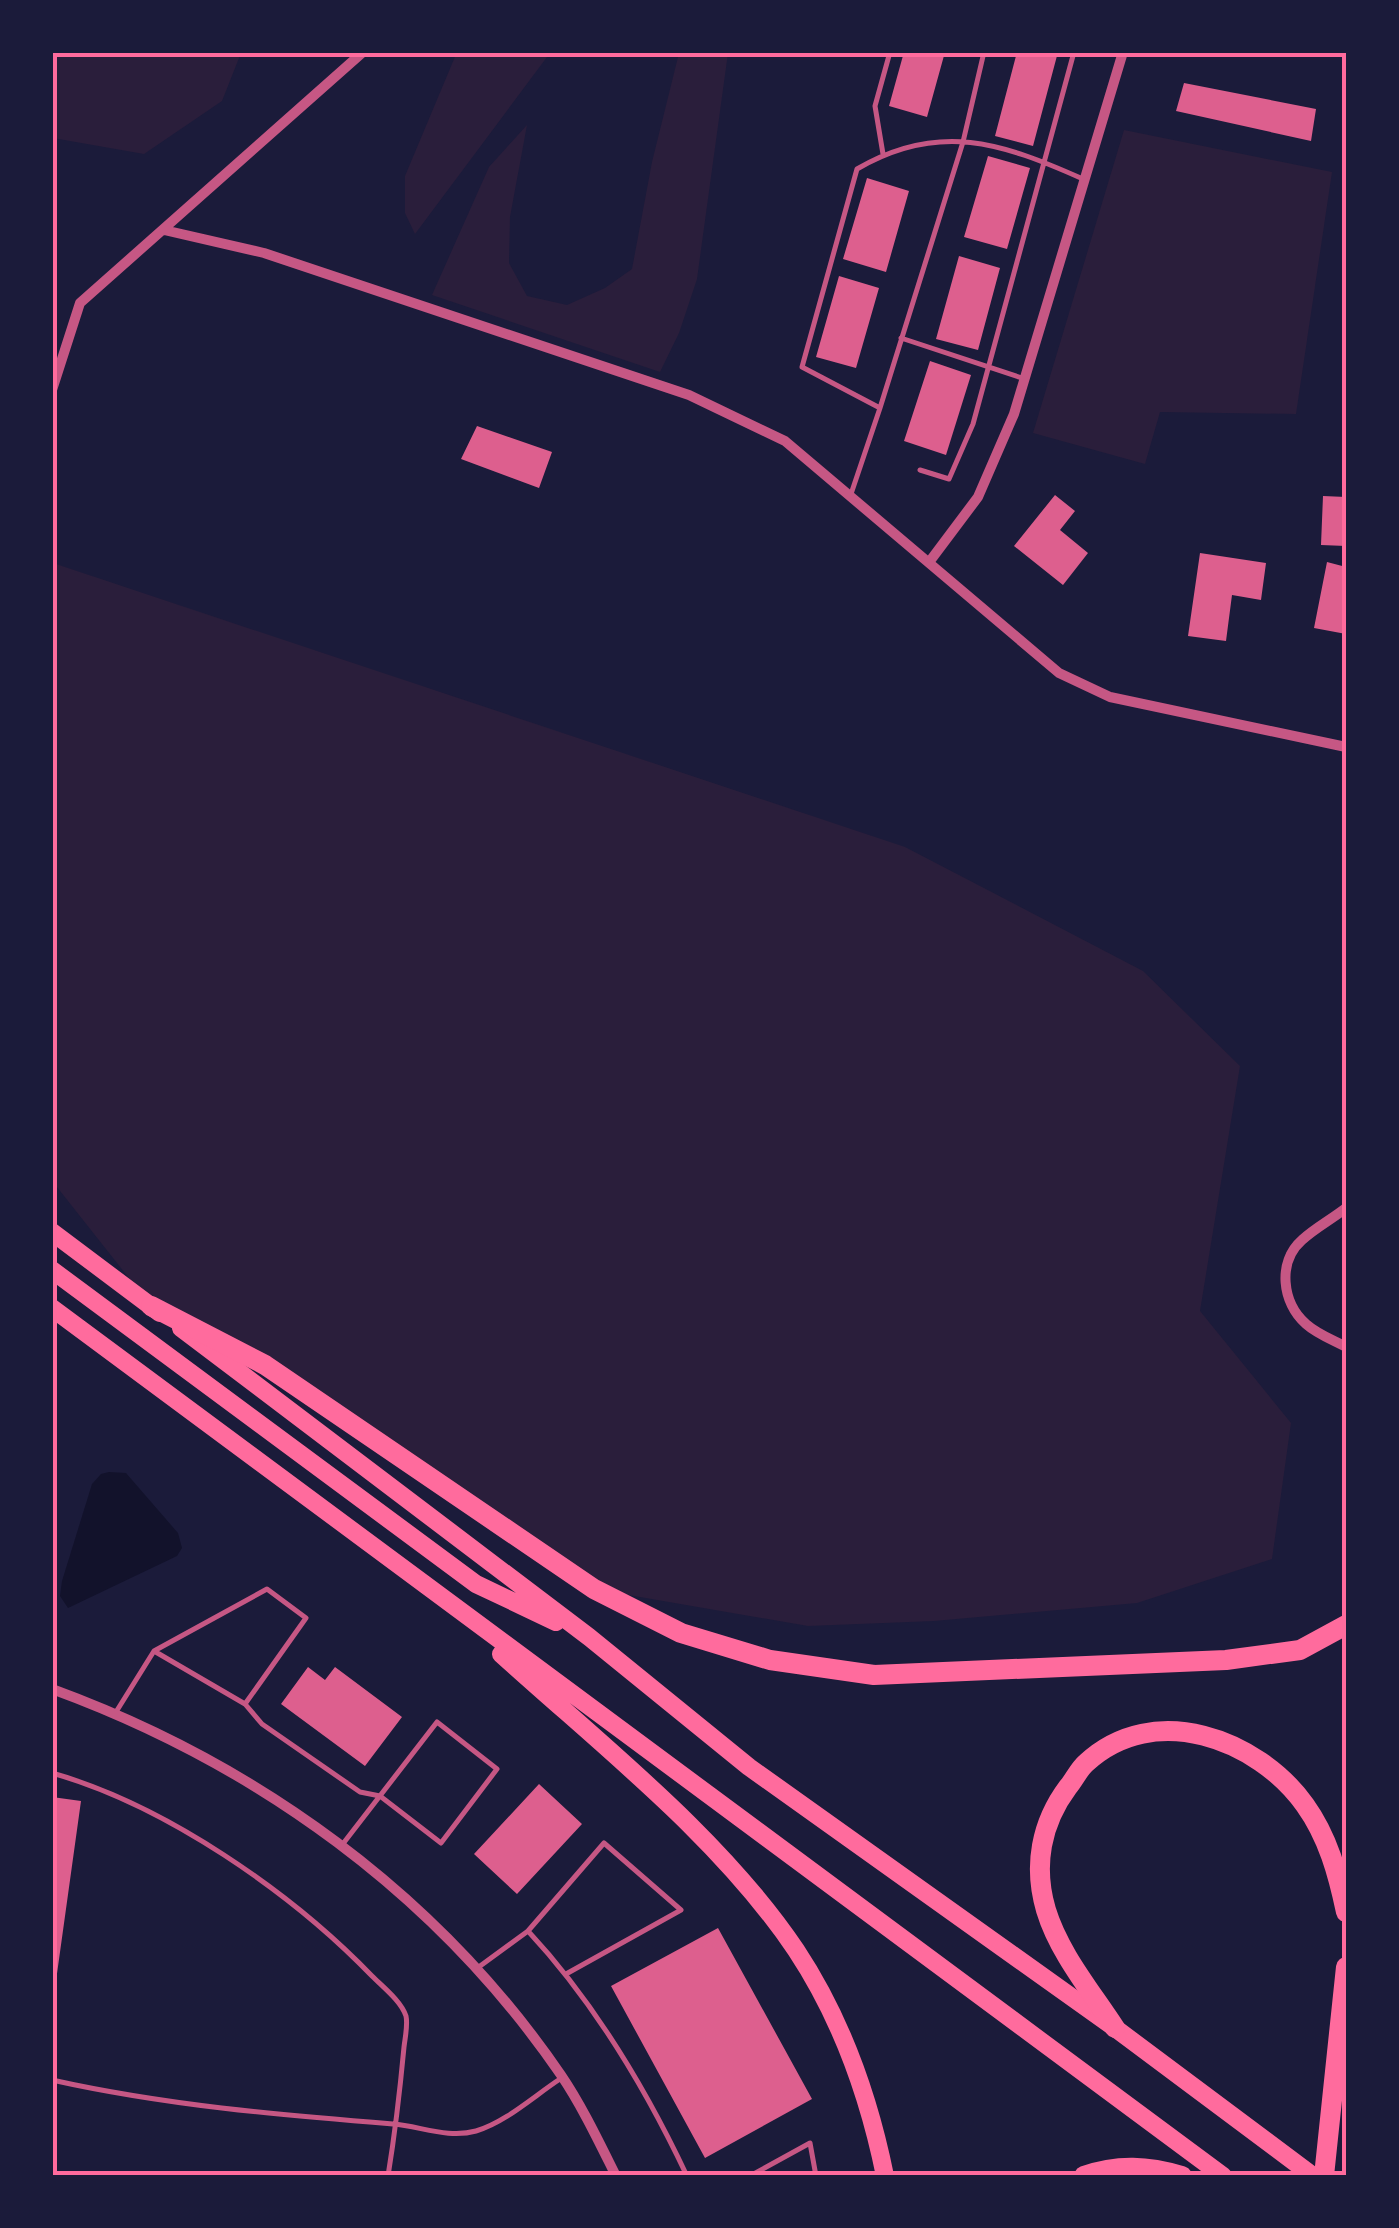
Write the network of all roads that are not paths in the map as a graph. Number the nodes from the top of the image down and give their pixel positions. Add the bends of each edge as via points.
1 (363, 52) edge
2 (890, 52) edge
3 (984, 52) edge
4 (1074, 52) edge
5 (1123, 52) edge
6 (962, 142) junction
7 (883, 154) junction
8 (1044, 162) junction
9 (1083, 179) junction
10 (164, 230) junction
11 (901, 338) junction
12 (988, 365) junction
13 (1026, 379) junction
14 (52, 390) edge
15 (880, 408) junction
16 (920, 470) dead end
17 (851, 495) junction
18 (930, 561) junction
19 (1346, 746) edge
20 (1346, 1208) edge
21 (52, 1232) edge
22 (52, 1270) edge
23 (151, 1306) junction
24 (52, 1308) edge
25 (1324, 1336) junction
26 (1346, 1336) edge
27 (1346, 1347) edge
28 (431, 1589) junction
29 (1346, 1625) edge
30 (588, 1637) junction
31 (154, 1651) junction
32 (52, 1689) edge
33 (245, 1704) junction
34 (116, 1712) junction
35 (52, 1773) edge
36 (380, 1796) junction
37 (342, 1845) junction
38 (1346, 1912) edge
39 (528, 1931) junction
40 (1346, 1967) edge
41 (476, 1969) junction
42 (566, 1974) junction
43 (1115, 2028) junction
44 (562, 2077) junction
45 (52, 2080) edge
46 (397, 2124) junction
47 (388, 2176) edge
48 (616, 2176) edge
49 (687, 2176) edge
50 (750, 2176) edge
51 (816, 2176) edge
52 (885, 2176) edge
53 (1084, 2176) edge
54 (1182, 2176) edge
55 (1223, 2176) edge
56 (1313, 2176) edge
57 (1324, 2176) edge

1 - 10 street
2 - 7 lane via 875,106
3 - 6 lane
4 - 8 lane
5 - 9 street
6 - 7 lane
6 - 8 lane
6 - 11 lane
7 - 15 lane via 857,169 802,367
8 - 9 lane
8 - 12 lane
9 - 13 street
10 - 14 street via 80,303
10 - 17 street via 264,253 690,396 786,441
11 - 12 lane
11 - 15 lane
12 - 13 lane
12 - 16 lane via 949,479
13 - 18 street via 978,497
15 - 17 lane
17 - 18 street
18 - 19 street via 1060,673 1110,697
20 - 25 street via 1298,1242 1286,1263 1292,1308
21 - 23 highway
22 - 30 highway via 476,1584
23 - 29 highway via 265,1365 594,1589 680,1633 770,1660 874,1674 1226,1660 1300,1650
23 - 30 highway
24 - 28 highway
25 - 26 street
25 - 27 street
28 - 52 highway via 755,1895 828,2006 872,2110
28 - 55 highway
30 - 43 highway via 748,1767
31 - 33 lane
31 - 33 lane via 267,1589 306,1618
31 - 34 lane
32 - 34 street
33 - 36 lane via 262,1724 360,1792
34 - 37 street via 256,1786
35 - 46 lane via 136,1803 212,1848 342,1944 407,2018
36 - 36 lane via 441,1842 497,1769 437,1722
36 - 37 lane
37 - 41 street via 410,1901
38 - 43 highway via 1324,1838 1276,1772 1243,1748 1204,1734 1163,1731 1122,1740 1086,1763 1058,1801 1041,1836 1040,1868 1058,1942
39 - 41 lane
39 - 42 lane
39 - 42 lane via 604,1843 681,1910
40 - 57 highway
41 - 44 street
42 - 49 lane via 614,2042
43 - 56 highway
44 - 46 lane via 474,2131 449,2134
44 - 48 street
45 - 46 lane via 270,2114
46 - 47 lane
50 - 51 lane via 810,2143
53 - 54 highway via 1138,2166

